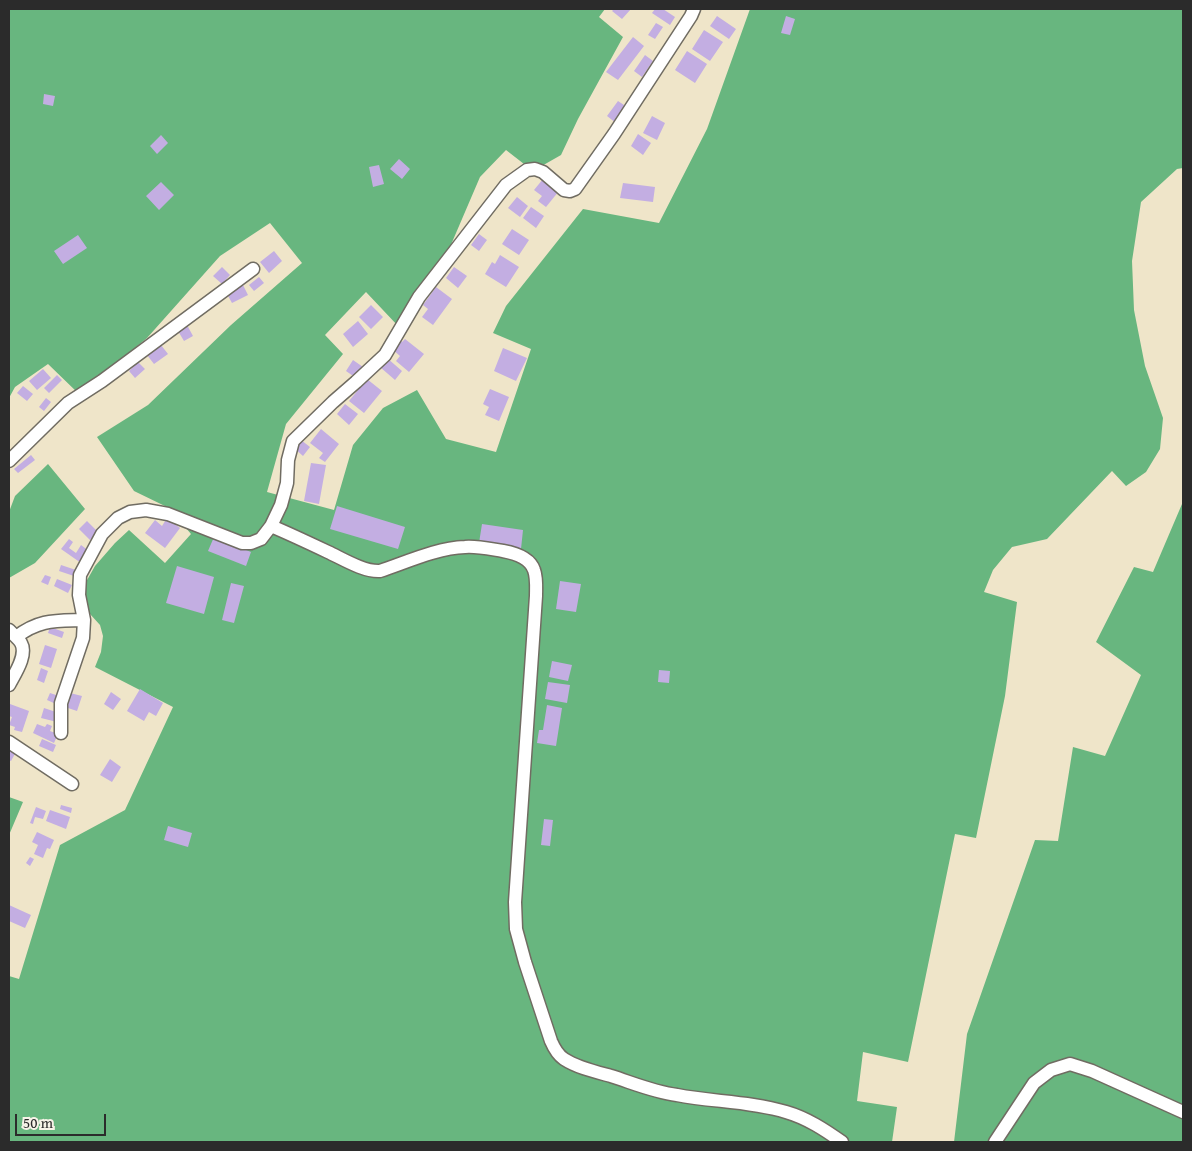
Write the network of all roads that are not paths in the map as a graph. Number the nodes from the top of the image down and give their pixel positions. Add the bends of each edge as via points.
1 (694, 9) edge
2 (253, 269) dead end
3 (9, 461) edge
4 (271, 526) junction
5 (84, 620) junction
6 (12, 634) edge
7 (9, 684) edge
8 (61, 733) dead end
9 (9, 742) edge
10 (72, 784) dead end
11 (1183, 1112) edge
12 (842, 1142) edge
13 (995, 1142) edge

1 - 4 street via 575,189 564,190 543,172 534,169 527,170 506,185 419,297 385,355 293,441 287,483
2 - 3 street via 68,403
4 - 5 street via 261,539 242,543 168,514 146,510 118,518 102,534 80,575 79,595
4 - 12 street via 375,571 448,548 466,546 509,552 529,561 534,568 536,596 515,911 525,962 556,1051 563,1059 583,1068 663,1093 740,1102 788,1112 823,1128
5 - 6 street via 50,621
5 - 8 street via 83,638 61,703
6 - 7 street via 22,644 23,653
9 - 10 street
11 - 13 street via 1070,1064 1051,1070 1034,1083

